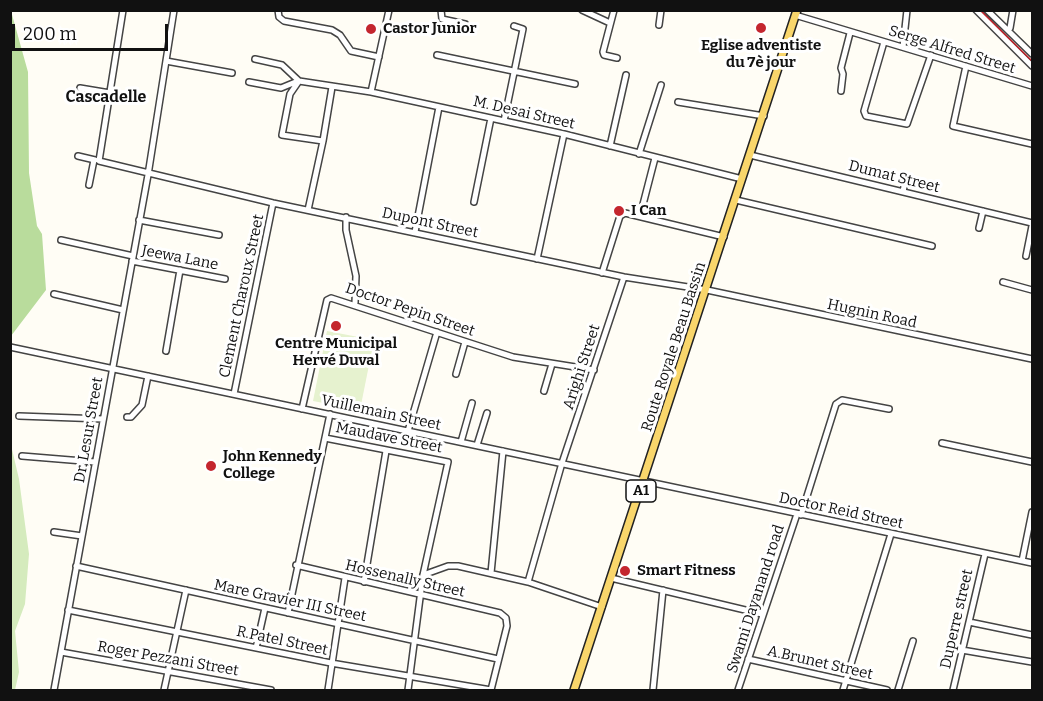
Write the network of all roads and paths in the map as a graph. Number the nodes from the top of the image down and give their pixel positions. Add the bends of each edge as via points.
1 (123, 10) edge
2 (174, 10) edge
3 (389, 10) edge
4 (441, 10) edge
5 (582, 10) edge
6 (614, 10) edge
7 (662, 10) edge
8 (907, 10) edge
9 (976, 10) edge
10 (987, 10) edge
11 (1012, 10) edge
12 (278, 12) edge
13 (796, 13) edge
14 (610, 23) junction
15 (465, 24) dead end
16 (659, 25) dead end
17 (514, 26) dead end
18 (1010, 28) dead end
19 (850, 33) junction
20 (884, 42) junction
21 (903, 47) junction
22 (1032, 54) edge
23 (437, 55) dead end
24 (931, 55) junction
25 (379, 57) junction
26 (617, 57) dead end
27 (255, 59) dead end
28 (166, 61) junction
29 (966, 66) junction
30 (1032, 66) edge
31 (232, 73) dead end
32 (514, 73) junction
33 (626, 75) dead end
34 (299, 81) junction
35 (249, 82) dead end
36 (575, 84) dead end
37 (661, 85) dead end
38 (1032, 86) edge
39 (332, 87) junction
40 (80, 88) dead end
41 (841, 91) dead end
42 (371, 92) junction
43 (110, 93) junction
44 (678, 102) dead end
45 (439, 107) junction
46 (764, 116) junction
47 (491, 118) junction
48 (504, 121) junction
49 (564, 134) junction
50 (323, 141) junction
51 (1032, 144) edge
52 (610, 146) junction
53 (639, 154) junction
54 (750, 155) junction
55 (78, 156) dead end
56 (655, 158) junction
57 (97, 160) junction
58 (148, 175) junction
59 (906, 177) dead end
60 (742, 179) junction
61 (89, 185) dead end
62 (903, 192) junction
63 (736, 200) junction
64 (474, 202) dead end
65 (273, 203) junction
66 (308, 210) junction
67 (983, 211) junction
68 (640, 216) junction
69 (346, 217) junction
70 (139, 220) junction
71 (1032, 225) edge
72 (979, 228) dead end
73 (415, 232) junction
74 (219, 235) dead end
75 (724, 237) junction
76 (61, 240) dead end
77 (932, 246) dead end
78 (1026, 256) dead end
79 (537, 258) junction
80 (132, 259) junction
81 (180, 270) junction
82 (602, 273) junction
83 (624, 277) junction
84 (225, 279) dead end
85 (1003, 282) dead end
86 (707, 290) junction
87 (1032, 290) edge
88 (54, 294) dead end
89 (355, 303) junction
90 (123, 310) junction
91 (436, 332) junction
92 (465, 342) junction
93 (10, 347) edge
94 (166, 351) dead end
95 (1032, 358) edge
96 (552, 364) junction
97 (112, 368) junction
98 (594, 370) junction
99 (456, 374) dead end
100 (148, 376) junction
101 (544, 391) dead end
102 (234, 394) junction
103 (472, 403) dead end
104 (302, 409) junction
105 (889, 409) dead end
106 (487, 412) dead end
107 (330, 414) junction
108 (19, 416) dead end
109 (127, 417) dead end
110 (103, 419) junction
111 (408, 431) junction
112 (325, 438) junction
113 (460, 442) junction
114 (942, 443) dead end
115 (477, 445) junction
116 (386, 451) junction
117 (503, 451) junction
118 (22, 456) dead end
119 (95, 462) junction
120 (1032, 462) edge
121 (562, 464) junction
122 (644, 481) junction
123 (1032, 512) edge
124 (799, 515) junction
125 (54, 532) dead end
126 (891, 534) junction
127 (82, 536) junction
128 (985, 554) junction
129 (1022, 561) junction
130 (1032, 563) edge
131 (297, 565) junction
132 (76, 566) junction
133 (491, 573) junction
134 (423, 575) junction
135 (345, 578) junction
136 (610, 578) junction
137 (364, 582) junction
138 (528, 582) junction
139 (186, 590) junction
140 (663, 590) junction
141 (420, 594) junction
142 (602, 607) junction
143 (265, 608) junction
144 (68, 609) junction
145 (288, 613) junction
146 (762, 614) junction
147 (969, 622) junction
148 (338, 624) junction
149 (176, 632) junction
150 (1032, 635) edge
151 (413, 640) junction
152 (913, 641) dead end
153 (256, 648) junction
154 (962, 650) junction
155 (61, 652) junction
156 (498, 659) junction
157 (748, 659) junction
158 (1032, 662) edge
159 (331, 663) junction
160 (169, 671) junction
161 (410, 675) junction
162 (846, 681) junction
163 (246, 688) edge
164 (54, 690) edge
165 (165, 690) edge
166 (272, 690) edge
167 (328, 690) edge
168 (408, 690) edge
169 (491, 690) edge
170 (574, 690) edge
171 (653, 690) edge
172 (738, 690) edge
173 (843, 690) edge
174 (887, 690) edge
175 (898, 690) edge
176 (953, 690) edge

1 - 43 street
2 - 28 street, Dr. Lesur Street
3 - 25 street
4 - 15 street via 442,19
5 - 14 street
6 - 14 street
7 - 16 street
8 - 21 street
9 - 30 street
10 - 22 street
11 - 18 street
12 - 25 street via 291,24 337,32 351,51
13 - 19 street, Serge Alfred Street
13 - 46 main road, Route Royale Beau Bassin / A1
14 - 26 street via 603,52
17 - 32 street via 523,29
19 - 20 street, Serge Alfred Street
19 - 41 street via 841,68
20 - 21 street, Serge Alfred Street
20 - 24 street via 864,111 866,116 907,124
21 - 24 street, Serge Alfred Street
23 - 32 street
24 - 29 street, Serge Alfred Street
25 - 42 street
27 - 34 street via 282,65
28 - 31 street
28 - 58 street, Dr. Lesur Street
29 - 38 street, Serge Alfred Street
29 - 51 street via 953,126
32 - 36 street
32 - 48 street
33 - 52 street
34 - 35 street via 281,88
34 - 39 street, M. Desai Street
34 - 50 street via 290,94 282,135
37 - 53 street
39 - 42 street, M. Desai Street
39 - 50 street
40 - 43 street
42 - 45 street, M. Desai Street
43 - 57 street
44 - 46 street
45 - 47 street, M. Desai Street
45 - 73 street
46 - 54 main road, Route Royale Beau Bassin / A1
47 - 48 street, M. Desai Street
47 - 64 street
48 - 49 street, M. Desai Street
49 - 52 street, M. Desai Street
49 - 79 street
50 - 66 street
52 - 53 street, M. Desai Street
53 - 56 street, M. Desai Street
54 - 60 main road, Route Royale Beau Bassin / A1
54 - 62 street, Dumat Street
55 - 57 street, Dupont Street
56 - 60 street, M. Desai Street
56 - 68 street
57 - 58 street, Dupont Street
57 - 61 street
58 - 65 street, Dupont Street
58 - 70 street, Dr. Lesur Street
59 - 62 street
60 - 63 main road, Route Royale Beau Bassin / A1
62 - 67 street, Dumat Street
63 - 75 main road, Route Royale Beau Bassin / A1
63 - 77 street
65 - 66 street, Dupont Street
65 - 102 street, Clement Charoux Street
66 - 69 street, Dupont Street
67 - 71 street, Dumat Street
67 - 72 street
68 - 75 street
68 - 82 street via 620,216
69 - 73 street, Dupont Street
69 - 89 street via 356,276
70 - 74 street
70 - 80 street, Dr. Lesur Street
71 - 78 street
73 - 79 street, Dupont Street
75 - 86 main road, Route Royale Beau Bassin / A1
76 - 80 street, Jeewa Lane
79 - 82 street, Dupont Street
80 - 81 street, Jeewa Lane
80 - 90 street, Dr. Lesur Street
81 - 84 street, Jeewa Lane
81 - 94 street
82 - 83 street, Dupont Street
83 - 86 street, Dupont Street
83 - 98 street, Arighi Street
85 - 87 street
86 - 95 street, Hugnin Road
86 - 122 main road, Route Royale Beau Bassin / A1
88 - 90 street
89 - 91 street, Doctor Pepin Street
89 - 104 street, Doctor Pepin Street via 336,297 327,300
90 - 97 street, Dr. Lesur Street
91 - 92 street, Doctor Pepin Street
91 - 111 street
92 - 96 street, Doctor Pepin Street
92 - 99 street
93 - 97 street, Vuillemain Street
96 - 98 street, Doctor Pepin Street
96 - 101 street
97 - 100 street, Vuillemain Street
97 - 110 street, Dr. Lesur Street
98 - 121 street, Arighi Street
100 - 102 street, Vuillemain Street
100 - 109 street via 142,405
102 - 104 street, Vuillemain Street
103 - 113 street
104 - 107 street, Vuillemain Street
105 - 124 street, Swami Dayanand road via 843,400 836,404
106 - 115 street
107 - 111 street, Vuillemain Street
107 - 112 street
108 - 110 street
110 - 119 street, Dr. Lesur Street
111 - 113 street, Vuillemain Street
112 - 116 street, Maudave Street
112 - 131 street
113 - 115 street, Vuillemain Street
114 - 120 street
115 - 117 street, Vuillemain Street
116 - 134 street, Maudave Street via 448,462
116 - 137 street
117 - 121 street, Vuillemain Street
117 - 133 street
118 - 119 street
119 - 127 street, Dr. Lesur Street
121 - 122 street, Vuillemain Street
121 - 138 street, Arighi Street
122 - 124 street, Doctor Reid Street
122 - 136 main road, Route Royale Beau Bassin / A1
123 - 129 street
124 - 126 street, Doctor Reid Street
124 - 146 street, Swami Dayanand road
125 - 127 street
126 - 128 street, Doctor Reid Street
126 - 162 street
127 - 132 street, Dr. Lesur Street
128 - 129 street, Doctor Reid Street
128 - 147 street, Duperre street
129 - 130 street, Doctor Reid Street
131 - 135 street, Hossenally Street
131 - 145 street
132 - 139 street, Mare Gravier III Street
132 - 144 street, Dr. Lesur Street
133 - 134 street via 448,566
133 - 138 street
134 - 141 street
135 - 137 street, Hossenally Street
135 - 148 street
136 - 140 street
136 - 142 main road, Route Royale Beau Bassin / A1
137 - 141 street, Hossenally Street
138 - 142 street
139 - 143 street, Mare Gravier III Street
139 - 149 street
140 - 146 street
140 - 171 street
141 - 151 street
141 - 156 street, Hossenally Street via 500,613 507,626
142 - 170 main road, Route Royale Beau Bassin / A1
143 - 145 street, Mare Gravier III Street
143 - 153 street
144 - 149 street, R.Patel Street
144 - 155 street, Dr. Lesur Street
145 - 148 street, Mare Gravier III Street
146 - 157 street, Swami Dayanand road
147 - 150 street
147 - 154 street, Duperre street
148 - 151 street, Mare Gravier III Street
148 - 159 street
149 - 153 street, R.Patel Street
149 - 160 street
151 - 156 street, Mare Gravier III Street
151 - 161 street
152 - 175 street
153 - 159 street, R.Patel Street
154 - 158 street
154 - 176 street, Duperre street
155 - 160 street, Roger Pezzani Street
155 - 164 street, Dr. Lesur Street
156 - 169 street
157 - 162 street, A.Brunet Street
157 - 172 street, Swami Dayanand road
159 - 161 street, R.Patel Street
159 - 167 street
160 - 163 street, Roger Pezzani Street
160 - 165 street
161 - 168 street
161 - 169 street, R.Patel Street
162 - 173 street
162 - 174 street, A.Brunet Street
163 - 166 street, Roger Pezzani Street

